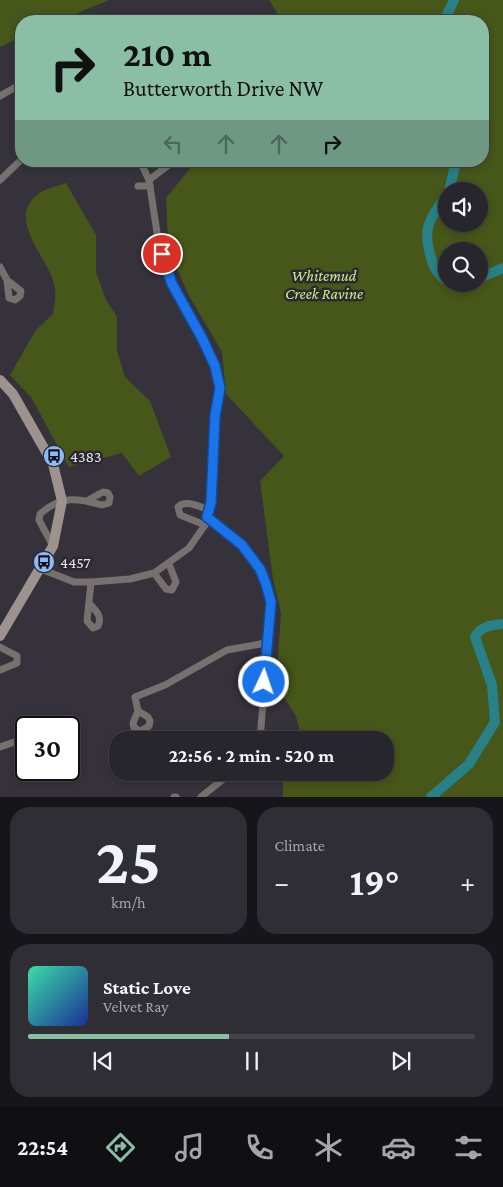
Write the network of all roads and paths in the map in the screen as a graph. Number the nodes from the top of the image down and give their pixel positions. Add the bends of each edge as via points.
1 (15, 88) edge
2 (0, 96) edge
3 (15, 166) edge
4 (142, 167) edge
5 (167, 167) edge
6 (0, 180) edge
7 (149, 183) junction
8 (138, 186) dead end
9 (0, 267) edge
10 (7, 280) dead end
11 (0, 380) edge
12 (90, 500) dead end
13 (62, 501) junction
14 (207, 517) junction
15 (53, 546) junction
16 (169, 564) junction
17 (41, 570) junction
18 (154, 573) junction
19 (91, 582) junction
20 (89, 603) dead end
21 (4, 620) edge
22 (0, 636) edge
23 (266, 643) junction
24 (0, 647) edge
25 (0, 670) edge
26 (138, 711) dead end
27 (261, 731) edge
28 (15, 741) edge
29 (0, 746) edge
30 (221, 781) edge
31 (202, 797) edge

1 - 2 street
3 - 6 street
4 - 7 street
5 - 7 street
7 - 8 street
7 - 14 street via 158,239 172,284 215,366 220,388
9 - 10 street
11 - 13 street via 13,394 53,464
12 - 13 street
13 - 15 street
13 - 15 street via 39,517
14 - 16 street via 189,548
14 - 23 street via 242,545 260,569 271,602
15 - 17 street
16 - 18 street
16 - 18 street via 176,582 172,590 166,589
17 - 19 street via 74,582
17 - 21 street
18 - 19 street via 130,579
19 - 20 street
21 - 22 street
23 - 26 street via 227,650 136,697
23 - 27 street
24 - 25 street via 17,656 17,663
28 - 29 street
30 - 31 street

